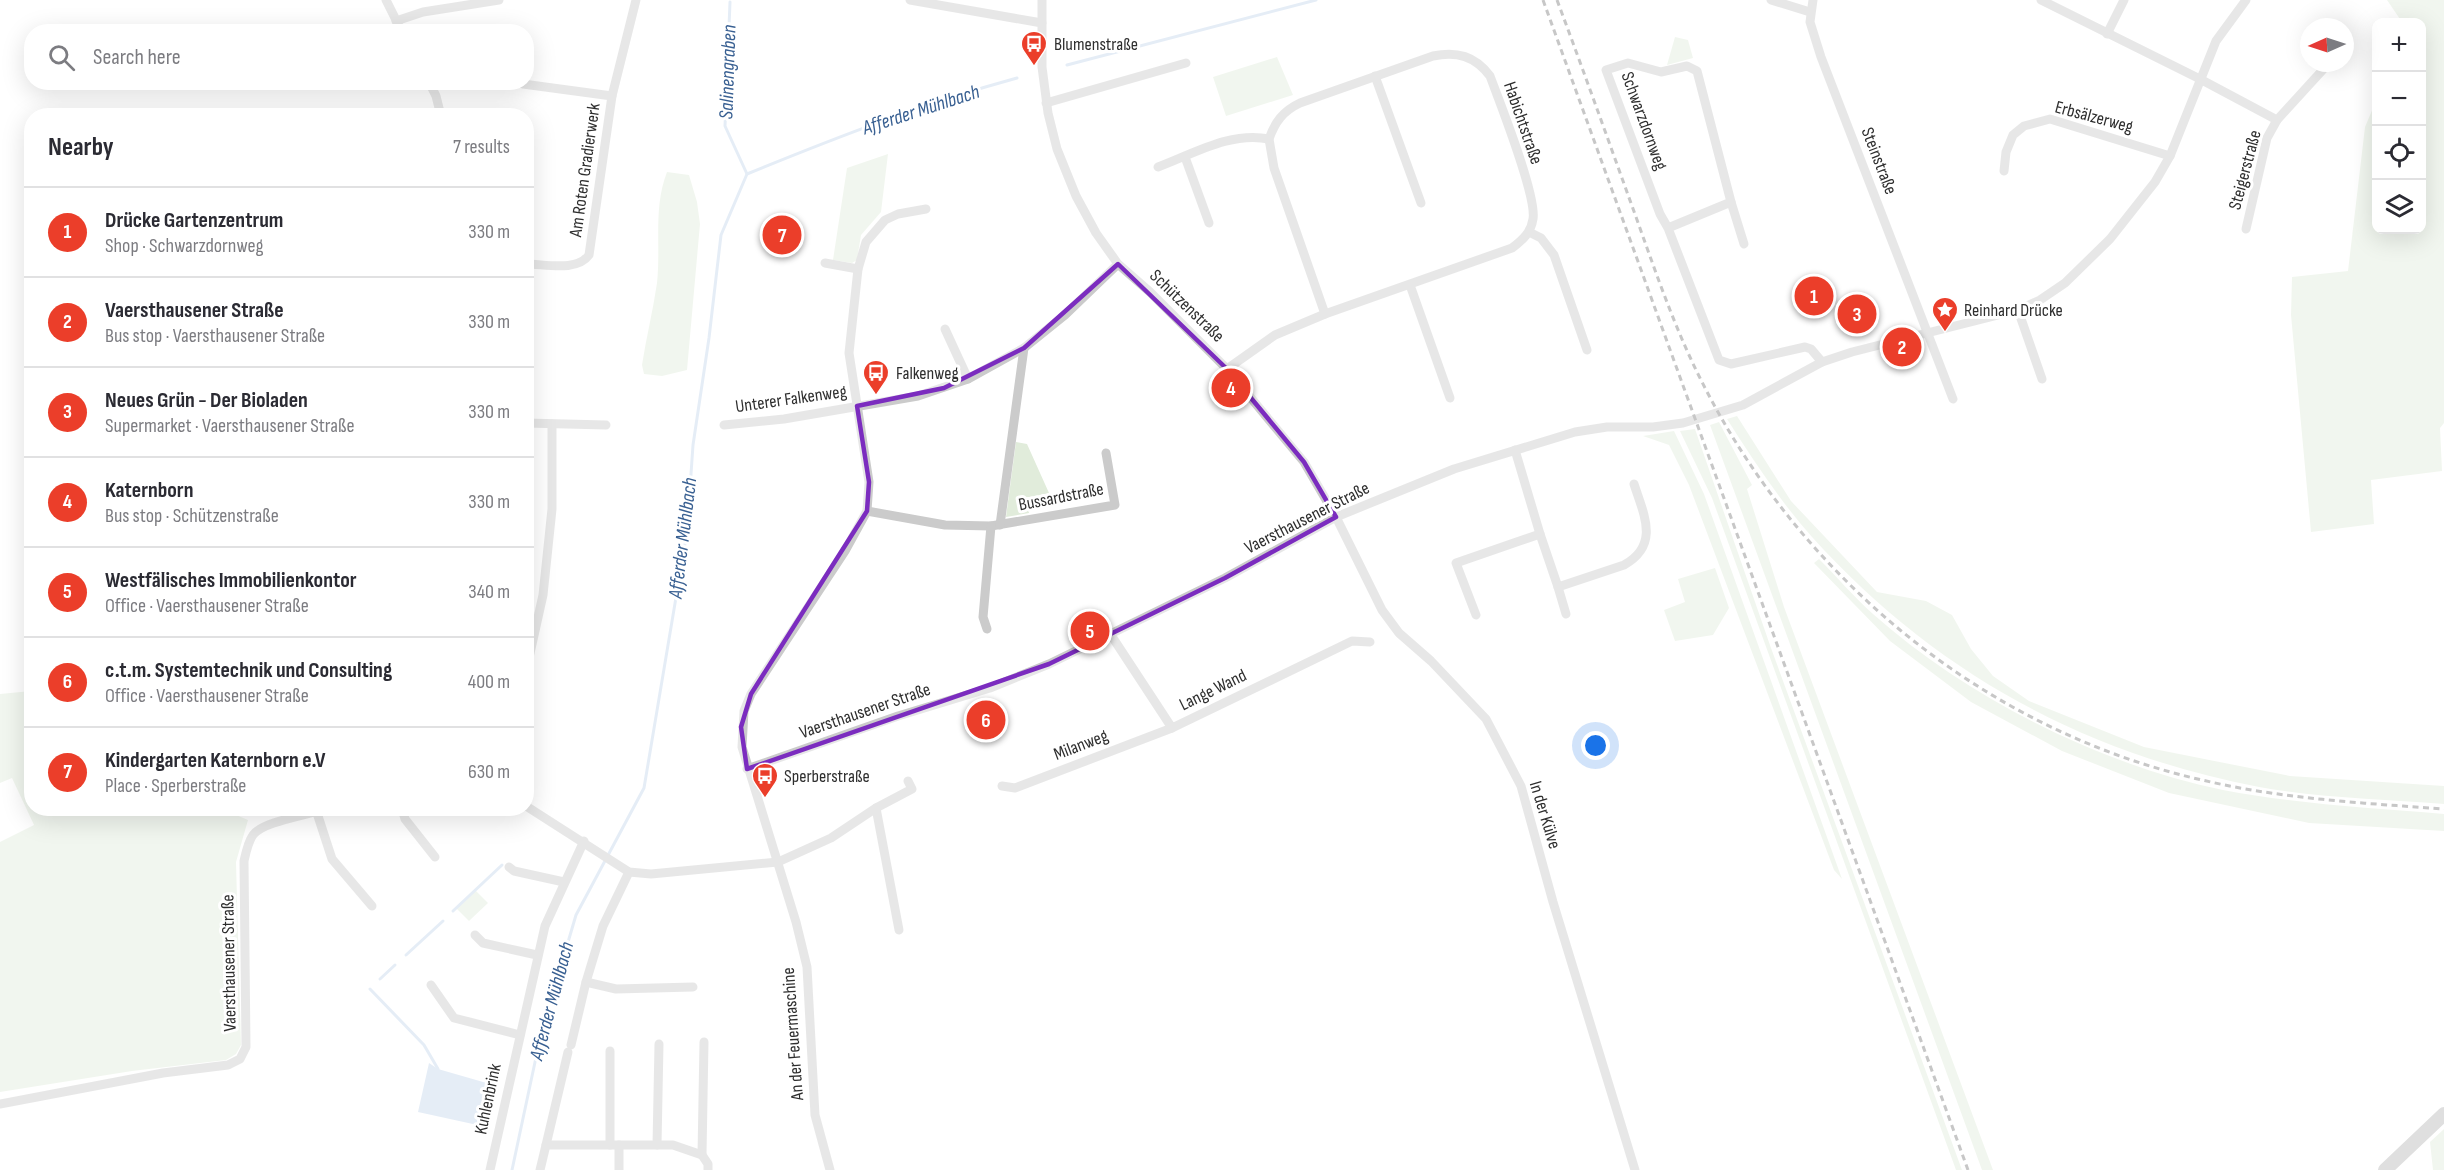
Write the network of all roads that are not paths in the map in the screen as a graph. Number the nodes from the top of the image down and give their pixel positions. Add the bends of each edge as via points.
1 (386, 0) edge
2 (499, 0) edge
3 (636, 0) edge
4 (910, 0) edge
5 (1042, 0) edge
6 (1771, 0) edge
7 (1812, 0) edge
8 (2041, 0) edge
9 (2124, 0) edge
10 (2246, 0) edge
11 (1810, 12) junction
12 (396, 21) junction
13 (1041, 23) junction
14 (398, 24) edge
15 (2107, 34) junction
16 (1186, 63) dead end
17 (2321, 72) edge
18 (1375, 76) junction
19 (2200, 79) junction
20 (534, 85) edge
21 (433, 90) edge
22 (612, 96) junction
23 (1046, 103) junction
24 (439, 108) edge
25 (2277, 120) junction
26 (1269, 139) junction
27 (2170, 156) junction
28 (1185, 157) junction
29 (1158, 167) dead end
30 (2004, 171) dead end
31 (1731, 202) junction
32 (1421, 203) dead end
33 (926, 209) dead end
34 (1209, 223) dead end
35 (1668, 228) junction
36 (2246, 229) dead end
37 (1529, 232) junction
38 (1744, 244) dead end
39 (825, 263) dead end
40 (534, 264) edge
41 (1118, 264) junction
42 (858, 269) junction
43 (1410, 285) junction
44 (2018, 309) junction
45 (1325, 314) junction
46 (945, 329) dead end
47 (1928, 332) junction
48 (1024, 348) junction
49 (1587, 350) dead end
50 (1822, 362) junction
51 (1227, 369) junction
52 (968, 379) junction
53 (2042, 379) dead end
54 (1450, 398) dead end
55 (1953, 399) dead end
56 (857, 406) junction
57 (534, 423) edge
58 (552, 424) junction
59 (606, 425) dead end
60 (724, 425) dead end
61 (1515, 450) junction
62 (1106, 453) dead end
63 (1634, 484) dead end
64 (867, 511) junction
65 (1336, 517) junction
66 (995, 526) junction
67 (1539, 534) junction
68 (1558, 587) junction
69 (1566, 614) dead end
70 (1476, 615) dead end
71 (987, 629) dead end
72 (534, 635) edge
73 (1111, 635) junction
74 (1370, 642) dead end
75 (1172, 728) junction
76 (747, 769) junction
77 (908, 781) dead end
78 (1002, 786) dead end
79 (876, 808) junction
80 (534, 811) edge
81 (304, 816) edge
82 (318, 816) edge
83 (404, 816) edge
84 (584, 841) junction
85 (435, 857) dead end
86 (778, 862) junction
87 (509, 867) dead end
88 (629, 872) junction
89 (564, 882) junction
90 (372, 906) dead end
91 (899, 930) dead end
92 (475, 935) dead end
93 (537, 955) junction
94 (586, 982) junction
95 (431, 986) dead end
96 (693, 987) dead end
97 (519, 1035) junction
98 (705, 1042) dead end
99 (658, 1044) dead end
100 (610, 1051) dead end
101 (0, 1104) edge
102 (2444, 1114) edge
103 (546, 1145) junction
104 (614, 1145) junction
105 (657, 1145) junction
106 (702, 1155) junction
107 (490, 1170) edge
108 (540, 1170) edge
109 (619, 1170) edge
110 (708, 1170) edge
111 (830, 1170) edge
112 (1635, 1170) edge
113 (2385, 1170) edge

1 - 12 street
2 - 12 street via 423,12
3 - 22 street, Am Roten Gradierwerk
4 - 13 street
5 - 13 street, Schützenstraße
6 - 11 street
7 - 11 street, Steinstraße
8 - 15 street, Steigerstraße
9 - 15 street
10 - 19 street, Vaersthausener Straße via 2216,41
11 - 47 street, Steinstraße via 1821,57
12 - 14 street
13 - 23 street, Schützenstraße
15 - 19 street, Steigerstraße
16 - 23 street
17 - 25 street, Steigerstraße
18 - 26 street, Habichtstraße via 1291,108 1277,120
18 - 32 street
18 - 37 street, Habichtstraße via 1444,54 1463,55 1483,67 1533,202
19 - 25 street, Steigerstraße
19 - 27 street, Vaersthausener Straße
20 - 22 street, Am Roten Gradierwerk
21 - 24 street
22 - 40 street, Am Roten Gradierwerk via 589,255 576,265
23 - 41 street, Schützenstraße via 1076,196
25 - 36 street, Steigerstraße via 2267,138
26 - 28 street via 1238,138
26 - 45 street via 1274,168
27 - 30 street, Erbsälzerweg via 2050,119 2024,126 2013,135
27 - 44 street, Vaersthausener Straße via 2126,219 2083,266 2040,300
28 - 29 street
28 - 34 street
31 - 35 street
31 - 35 street, Schwarzdornweg via 1697,71 1687,66 1661,72 1628,63 1606,70
31 - 38 street, Schwarzdornweg
33 - 42 street via 885,220 866,242
35 - 50 street, Schwarzdornweg via 1719,360 1731,364 1805,347
37 - 43 street via 1504,252
37 - 49 street via 1541,238 1554,255
39 - 42 street
41 - 48 street, Unterer Falkenweg
41 - 51 street, Schützenstraße
42 - 56 street via 849,353
43 - 45 street
43 - 54 street
44 - 47 street, Vaersthausener Straße
44 - 53 street
45 - 51 street via 1275,334
46 - 52 street
47 - 50 street, Vaersthausener Straße
47 - 55 street
48 - 52 street, Unterer Falkenweg
48 - 66 street, Bussardstraße
50 - 61 street, Vaersthausener Straße via 1729,410 1668,425 1575,432
51 - 65 street, Schützenstraße via 1304,462
52 - 56 street, Unterer Falkenweg via 918,396
56 - 60 street, Unterer Falkenweg
56 - 64 street via 869,482
57 - 58 street
58 - 59 street
58 - 72 street via 552,509 543,595
61 - 65 street, Vaersthausener Straße via 1454,469
61 - 67 street
62 - 66 street, Bussardstraße via 1115,505
63 - 68 street via 1647,522 1647,534 1634,560
64 - 66 street, Bussardstraße via 945,525
64 - 76 street via 751,694 741,727
65 - 73 street, Vaersthausener Straße via 1225,579
65 - 112 street, In der Külve via 1382,610 1398,633 1431,661 1486,719 1521,786
66 - 71 street, Bussardstraße via 982,617
67 - 68 street
67 - 70 street via 1456,562
68 - 69 street
73 - 75 street, Lange Wand
73 - 76 street, Vaersthausener Straße via 1003,683
74 - 75 street, Lange Wand via 1352,641
75 - 78 street, Milanweg via 1015,788
76 - 86 street, An der Feuermaschine
77 - 79 street via 912,789
79 - 86 street via 831,838
79 - 91 street
80 - 84 street
81 - 101 street, Vaersthausener Straße via 263,825 249,841 244,861 246,1047 240,1059 228,1065 163,1073
82 - 90 street via 332,859
83 - 85 street
84 - 88 street
84 - 89 street, Kuhlenbrink
86 - 88 street via 651,874
86 - 111 street, An der Feuermaschine via 807,967 815,1115
87 - 89 street
88 - 94 street via 603,926
89 - 93 street, Kuhlenbrink
92 - 93 street via 483,943
93 - 97 street, Kuhlenbrink
94 - 96 street via 616,988
94 - 103 street
95 - 97 street via 454,1018
97 - 107 street, Kuhlenbrink
98 - 106 street
99 - 105 street
100 - 104 street
102 - 113 street
103 - 104 street
103 - 108 street
104 - 105 street
104 - 109 street
105 - 106 street via 673,1145
106 - 110 street

